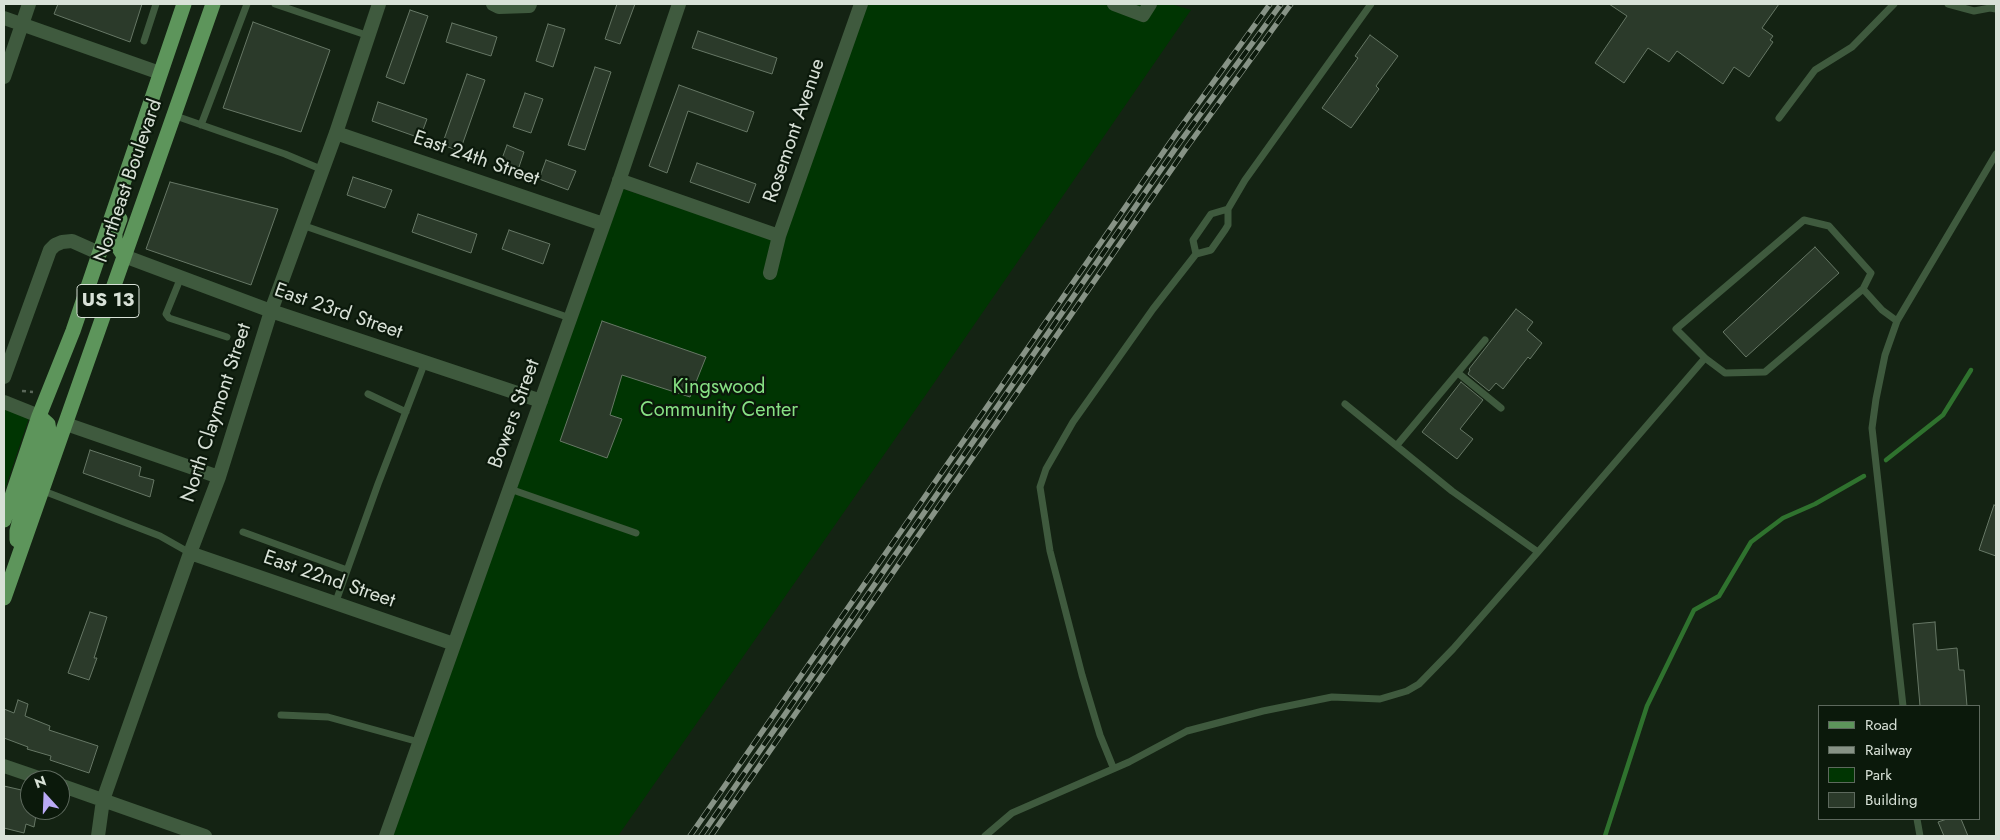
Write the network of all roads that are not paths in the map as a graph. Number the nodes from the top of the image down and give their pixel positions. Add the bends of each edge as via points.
1 (29, 4) edge
2 (156, 4) edge
3 (184, 4) edge
4 (213, 4) edge
5 (247, 4) edge
6 (276, 4) edge
7 (379, 4) edge
8 (493, 4) edge
9 (530, 4) edge
10 (678, 4) edge
11 (860, 4) edge
12 (1114, 4) edge
13 (1150, 4) edge
14 (1371, 4) edge
15 (1894, 4) edge
16 (1948, 4) edge
17 (1996, 9) edge
18 (4, 18) edge
19 (22, 24) junction
20 (369, 36) junction
21 (144, 42) dead end
22 (160, 74) junction
23 (4, 77) edge
24 (148, 106) junction
25 (173, 115) junction
26 (1779, 118) dead end
27 (201, 125) junction
28 (336, 133) junction
29 (1996, 154) edge
30 (322, 170) junction
31 (619, 180) junction
32 (1228, 209) junction
33 (603, 224) junction
34 (302, 225) junction
35 (779, 236) junction
36 (99, 252) junction
37 (1196, 254) junction
38 (124, 256) junction
39 (770, 273) dead end
40 (181, 277) junction
41 (1863, 289) junction
42 (271, 311) junction
43 (570, 318) junction
44 (1897, 321) junction
45 (227, 337) dead end
46 (1485, 340) dead end
47 (1705, 358) junction
48 (424, 362) junction
49 (1458, 373) junction
50 (4, 377) edge
51 (368, 394) dead end
52 (541, 401) junction
53 (4, 402) edge
54 (1345, 404) dead end
55 (1501, 408) dead end
56 (406, 412) junction
57 (39, 416) junction
58 (66, 424) junction
59 (1397, 444) junction
60 (219, 477) junction
61 (36, 488) junction
62 (510, 489) junction
63 (4, 520) edge
64 (242, 532) dead end
65 (636, 533) dead end
66 (1538, 552) junction
67 (190, 553) junction
68 (347, 570) junction
69 (4, 598) edge
70 (334, 604) junction
71 (454, 644) junction
72 (1903, 705) edge
73 (281, 715) dead end
74 (419, 742) junction
75 (4, 766) edge
76 (1113, 767) junction
77 (20, 771) edge
78 (70, 788) edge
79 (103, 800) junction
80 (1917, 820) edge
81 (98, 836) edge
82 (205, 836) edge
83 (386, 836) edge
84 (985, 836) edge
85 (1920, 836) edge

1 - 19 street
2 - 21 lane
3 - 22 main road, Northeast Boulevard / US 13
4 - 25 main road, Northeast Boulevard / US 13
5 - 27 lane
6 - 20 lane
7 - 20 street, North Claymont Street
8 - 9 street via 499,7
10 - 31 street, Bowers Street
11 - 35 street, Rosemont Avenue
12 - 13 street via 1143,16
14 - 32 lane via 1245,180
15 - 26 lane via 1852,47 1815,70
16 - 17 lane via 1974,11
18 - 19 street
19 - 22 street
19 - 23 street
20 - 28 street, North Claymont Street
22 - 24 main road, Northeast Boulevard / US 13
24 - 36 main road, Northeast Boulevard / US 13
24 - 38 main road via 144,150 115,233 115,242
25 - 27 lane
25 - 38 main road, Northeast Boulevard / US 13
27 - 30 lane
28 - 30 street, North Claymont Street
28 - 33 street, East 24th Street
29 - 44 lane
30 - 34 street, North Claymont Street
31 - 33 street, Bowers Street
31 - 35 street
32 - 37 lane via 1228,225 1216,243 1211,250
32 - 37 lane via 1211,214 1193,240
33 - 43 street, Bowers Street
34 - 42 street, North Claymont Street
34 - 43 lane
35 - 39 street, Rosemont Avenue
36 - 50 street via 72,241 62,242 50,250
36 - 57 main road, Northeast Boulevard / US 13 via 73,331
37 - 76 lane via 1073,422 1049,462 1040,487 1046,530 1066,614 1100,735
38 - 40 street, East 23rd Street
38 - 58 main road, Northeast Boulevard / US 13
40 - 42 street, East 23rd Street
40 - 45 lane via 166,314 169,318
41 - 44 lane
41 - 47 lane via 1765,372 1725,373
41 - 47 lane via 1871,273 1829,226 1804,220 1676,329
42 - 48 street, East 23rd Street
42 - 60 street, North Claymont Street
43 - 52 street, Bowers Street
44 - 72 lane via 1885,355 1872,428
46 - 49 lane
47 - 66 lane
48 - 52 street, East 23rd Street
48 - 56 lane
49 - 55 lane
49 - 59 lane
51 - 56 lane
52 - 62 street, Bowers Street
53 - 57 street
54 - 59 lane
56 - 68 lane
57 - 61 main road via 48,424 49,431
57 - 63 main road, Northeast Boulevard / US 13
58 - 60 street
58 - 61 main road, Northeast Boulevard / US 13
59 - 66 lane via 1452,491
60 - 67 street, North Claymont Street
61 - 67 lane via 160,536
61 - 69 main road, Northeast Boulevard / US 13
62 - 65 lane
62 - 71 street, Bowers Street
64 - 68 lane
66 - 76 lane via 1454,649 1407,692 1380,700 1332,697 1206,724 1130,762
67 - 70 street, East 22nd Street
67 - 79 street, North Claymont Street
68 - 70 lane
70 - 71 street, East 22nd Street
71 - 74 street, Bowers Street
73 - 74 lane via 328,717
74 - 83 street, Bowers Street
75 - 77 street
76 - 84 lane via 1012,813
78 - 79 street
79 - 81 street, North Claymont Street
79 - 82 street
80 - 85 lane

